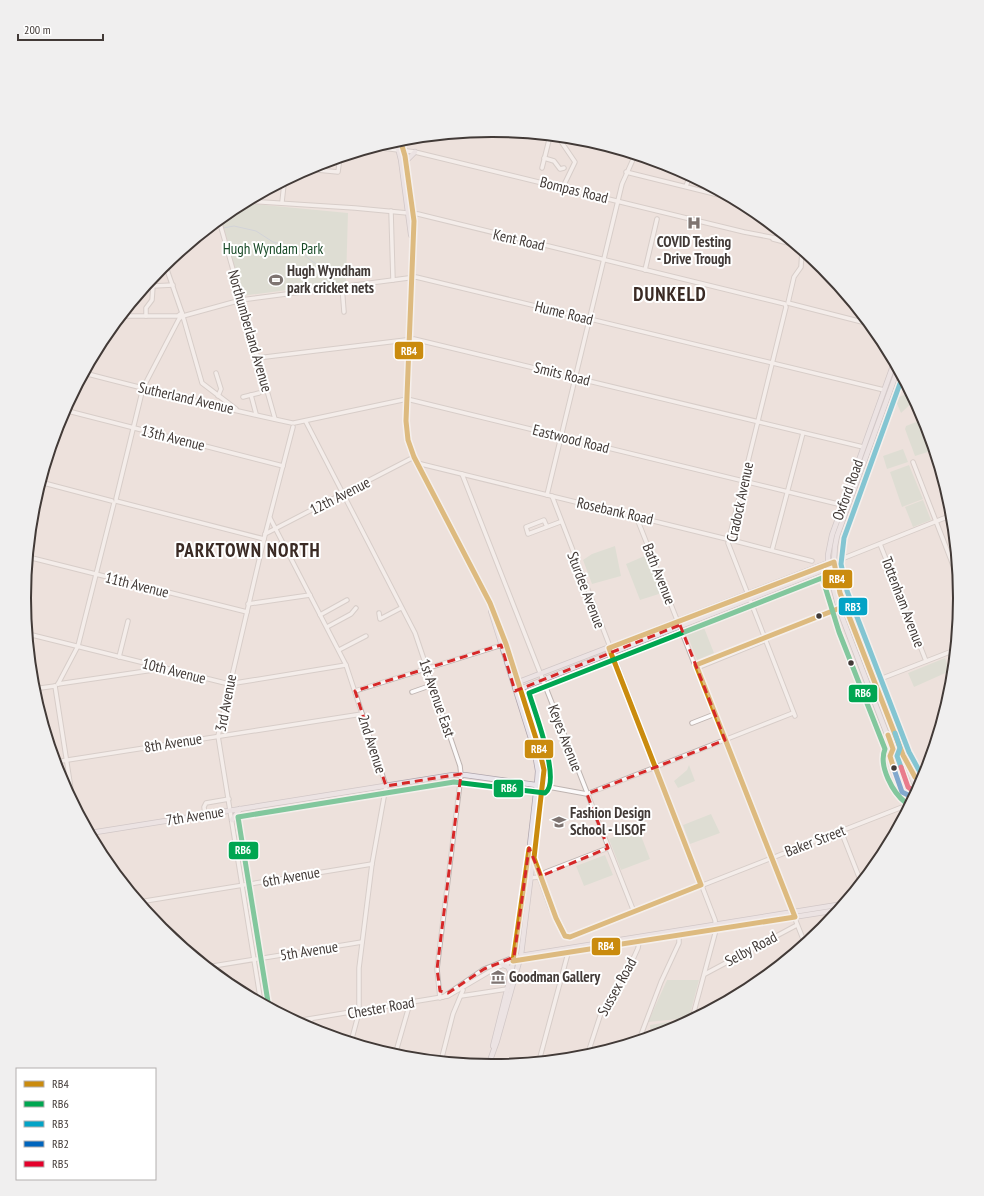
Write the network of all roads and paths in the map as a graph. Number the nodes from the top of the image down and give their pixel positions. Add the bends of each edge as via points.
1 (549, 141) edge
2 (562, 143) edge
3 (392, 148) edge
4 (401, 149) junction
5 (415, 152) junction
6 (544, 158) junction
7 (633, 159) edge
8 (406, 161) junction
9 (339, 163) edge
10 (542, 168) dead end
11 (564, 168) dead end
12 (320, 170) edge
13 (626, 172) junction
14 (688, 181) edge
15 (686, 186) junction
16 (284, 187) edge
17 (563, 187) junction
18 (709, 192) edge
19 (258, 201) edge
20 (618, 201) junction
21 (282, 202) junction
22 (391, 212) junction
23 (412, 213) junction
24 (657, 219) dead end
25 (221, 226) edge
26 (772, 238) junction
27 (782, 240) edge
28 (785, 242) edge
29 (802, 256) edge
30 (604, 260) junction
31 (645, 270) junction
32 (168, 271) edge
33 (411, 277) junction
34 (393, 280) junction
35 (173, 285) junction
36 (342, 286) junction
37 (241, 300) junction
38 (787, 304) junction
39 (344, 312) dead end
40 (127, 316) edge
41 (146, 316) junction
42 (181, 316) junction
43 (591, 319) junction
44 (861, 322) edge
45 (409, 339) junction
46 (257, 358) junction
47 (773, 363) junction
48 (893, 371) edge
49 (216, 373) dead end
50 (89, 374) edge
51 (895, 375) edge
52 (575, 378) junction
53 (143, 388) junction
54 (886, 390) junction
55 (259, 393) dead end
56 (251, 395) junction
57 (888, 395) junction
58 (218, 396) junction
59 (243, 397) dead end
60 (407, 399) junction
61 (237, 409) junction
62 (71, 412) edge
63 (256, 414) junction
64 (275, 419) junction
65 (306, 422) junction
66 (758, 422) junction
67 (292, 425) junction
68 (133, 428) junction
69 (803, 433) junction
70 (561, 436) junction
71 (863, 447) junction
72 (869, 450) junction
73 (414, 457) junction
74 (913, 462) dead end
75 (417, 464) junction
76 (283, 466) junction
77 (462, 474) junction
78 (744, 481) junction
79 (46, 484) edge
80 (788, 491) junction
81 (344, 494) junction
82 (549, 496) junction
83 (114, 502) junction
84 (842, 505) junction
85 (848, 507) junction
86 (636, 516) junction
87 (270, 518) junction
88 (946, 518) edge
89 (560, 522) junction
90 (936, 522) junction
91 (547, 527) junction
92 (276, 529) junction
93 (265, 534) junction
94 (264, 539) junction
95 (728, 539) junction
96 (880, 544) junction
97 (772, 550) junction
98 (33, 558) edge
99 (844, 558) dead end
100 (812, 561) dead end
101 (951, 561) edge
102 (834, 564) junction
103 (828, 565) junction
104 (96, 574) junction
105 (310, 595) junction
106 (748, 596) junction
107 (347, 600) dead end
108 (248, 604) junction
109 (845, 606) junction
110 (356, 608) dead end
111 (401, 608) junction
112 (839, 609) junction
113 (247, 612) junction
114 (379, 613) dead end
115 (320, 615) junction
116 (128, 621) dead end
117 (679, 624) junction
118 (327, 627) junction
119 (33, 635) edge
120 (366, 636) dead end
121 (766, 638) junction
122 (503, 644) junction
123 (78, 646) junction
124 (339, 650) junction
125 (610, 650) junction
126 (950, 652) edge
127 (119, 657) junction
128 (926, 661) junction
129 (346, 666) junction
130 (426, 667) junction
131 (696, 667) junction
132 (163, 668) junction
133 (540, 675) junction
134 (542, 681) junction
135 (875, 681) junction
136 (229, 684) junction
137 (515, 684) junction
138 (432, 685) junction
139 (57, 686) junction
140 (870, 687) junction
141 (40, 688) edge
142 (517, 690) junction
143 (354, 691) junction
144 (412, 692) dead end
145 (362, 714) junction
146 (715, 714) junction
147 (692, 723) dead end
148 (218, 736) junction
149 (725, 740) junction
150 (66, 760) junction
151 (61, 761) edge
152 (656, 767) junction
153 (461, 775) junction
154 (70, 782) edge
155 (914, 783) edge
156 (537, 784) junction
157 (386, 786) junction
158 (543, 786) junction
159 (909, 793) edge
160 (587, 794) junction
161 (228, 799) junction
162 (902, 807) edge
163 (240, 809) junction
164 (230, 811) junction
165 (205, 815) junction
166 (232, 820) junction
167 (841, 831) junction
168 (96, 832) edge
169 (608, 848) junction
170 (534, 858) junction
171 (771, 858) junction
172 (372, 864) junction
173 (540, 876) junction
174 (859, 877) edge
175 (526, 878) junction
176 (532, 878) junction
177 (701, 885) junction
178 (242, 886) junction
179 (144, 901) edge
180 (836, 905) edge
181 (830, 911) edge
182 (634, 912) junction
183 (793, 912) junction
184 (794, 917) junction
185 (716, 924) junction
186 (797, 925) junction
187 (716, 930) junction
188 (679, 936) junction
189 (803, 939) edge
190 (362, 942) junction
191 (639, 942) junction
192 (522, 943) junction
193 (568, 952) junction
194 (530, 953) junction
195 (520, 957) junction
196 (254, 959) junction
197 (514, 959) junction
198 (503, 965) junction
199 (214, 966) edge
200 (511, 974) junction
201 (705, 974) junction
202 (466, 986) junction
203 (507, 990) junction
204 (440, 991) junction
205 (448, 993) junction
206 (260, 996) edge
207 (461, 996) junction
208 (442, 998) junction
209 (410, 1003) junction
210 (359, 1012) junction
211 (694, 1012) edge
212 (311, 1020) edge
213 (641, 1035) edge
214 (352, 1037) edge
215 (590, 1048) edge
216 (397, 1049) edge
217 (493, 1050) junction
218 (443, 1056) edge
219 (540, 1056) edge
220 (490, 1059) edge

1 - 6 street
2 - 17 street via 574,161
3 - 4 street, Bompas Road
4 - 5 street, Bompas Road
4 - 8 main road
4 - 23 main road
5 - 8 main road
5 - 17 street, Bompas Road
6 - 10 street
6 - 11 street via 554,161 560,169
7 - 13 street
8 - 23 main road
9 - 12 street via 338,172
13 - 15 street
13 - 20 street
14 - 15 street
15 - 18 street
16 - 21 street
17 - 20 street, Bompas Road
19 - 21 street, Kent Road
20 - 26 street, Bompas Road
20 - 30 street
21 - 22 street, Kent Road
22 - 23 street, Kent Road
22 - 34 street
23 - 30 street, Kent Road
23 - 33 main road
24 - 31 street
25 - 37 street, Northumberland Avenue
26 - 27 street, Bompas Road
26 - 28 street, Bompas Road
29 - 38 street, Cradock Avenue via 801,267 794,277
30 - 31 street, Kent Road
30 - 43 street
31 - 38 street, Kent Road
32 - 35 street
33 - 34 street, Hume Road
33 - 43 street, Hume Road
33 - 45 main road
34 - 36 street, Hume Road
35 - 41 street via 153,286 152,300 147,307
35 - 42 street
36 - 37 street, Hume Road
36 - 39 street
37 - 42 street, Hume Road
37 - 46 street, Northumberland Avenue
38 - 44 street, Kent Road
38 - 47 street, Cradock Avenue
40 - 41 street
41 - 42 street
42 - 53 street
42 - 58 street via 201,381
43 - 47 street, Hume Road
43 - 52 street
45 - 46 street, Smits Road
45 - 52 street, Smits Road
45 - 60 main road
46 - 64 street, Northumberland Avenue
47 - 54 street, Hume Road
47 - 66 street, Cradock Avenue
48 - 54 main road, Oxford Road
49 - 58 street via 221,389
50 - 53 street, Sutherland Avenue
51 - 54 main road, Oxford Road
52 - 66 street, Smits Road
52 - 70 street
53 - 61 street, Sutherland Avenue via 205,404
53 - 68 street
54 - 57 main road
54 - 57 main road, Oxford Road
54 - 71 main road, Oxford Road
55 - 56 street
56 - 59 street
56 - 63 street
57 - 72 main road, Oxford Road
58 - 61 street
60 - 65 street, Eastwood Road
60 - 70 street, Eastwood Road
60 - 73 main road via 407,431
61 - 63 street, Sutherland Avenue
62 - 68 street, 13th Avenue
63 - 64 street, Sutherland Avenue
64 - 67 street, Sutherland Avenue
65 - 67 street, Eastwood Road
65 - 81 street, 1st Avenue East
66 - 69 street, Smits Road
66 - 78 street, Cradock Avenue
67 - 76 street, 3rd Avenue
68 - 76 street, 13th Avenue
68 - 83 street
69 - 71 street, Smits Road
69 - 80 street
70 - 78 street, Eastwood Road
70 - 82 street
71 - 72 main road
71 - 84 main road, Oxford Road
72 - 85 main road, Oxford Road
73 - 75 main road
73 - 81 street, 12th Avenue
74 - 90 street
75 - 77 street, Rosebank Road
75 - 122 main road via 490,603
76 - 87 street, 3rd Avenue
77 - 82 street, Rosebank Road
77 - 133 street, Keyes Avenue
78 - 80 street, Eastwood Road
78 - 95 street, Cradock Avenue
79 - 83 street
80 - 84 street, Eastwood Road
80 - 97 street
81 - 92 street, 12th Avenue
81 - 111 street, 1st Avenue East
82 - 86 street, Rosebank Road
82 - 89 street, Sturdee Avenue
83 - 94 street
83 - 104 street
84 - 85 main road
84 - 103 main road, Oxford Road via 832,535
85 - 102 main road, Oxford Road via 836,539
86 - 95 street, Rosebank Road
86 - 117 street, Bath Avenue
87 - 92 street, 2nd Avenue
87 - 93 street, 3rd Avenue
88 - 90 street
89 - 91 street
89 - 125 street, Sturdee Avenue
90 - 96 street
90 - 101 street
91 - 91 street via 544,520 526,528 528,534
92 - 93 street, 12th Avenue
92 - 105 street, 2nd Avenue
93 - 94 street, 3rd Avenue
94 - 108 street, 3rd Avenue
95 - 97 street, Rosebank Road
95 - 106 street, Cradock Avenue via 729,548
96 - 99 street
96 - 128 street, Tottenham Avenue
97 - 100 street, Rosebank Road
98 - 104 street, 11th Avenue
102 - 103 main road
102 - 109 main road, Oxford Road via 837,584
103 - 106 main road
103 - 112 main road, Oxford Road
104 - 113 street, 11th Avenue
104 - 123 street
105 - 108 street
105 - 115 street, 2nd Avenue
106 - 117 main road
106 - 121 street, Cradock Avenue
107 - 115 street
108 - 113 street, 3rd Avenue
109 - 112 street
109 - 135 main road, Oxford Road
110 - 118 street via 351,614
111 - 114 street via 380,619
111 - 130 street, 1st Avenue East via 415,633
112 - 121 street
112 - 140 main road, Oxford Road
113 - 136 street, 3rd Avenue
115 - 118 street, 2nd Avenue
116 - 127 street
117 - 125 main road
117 - 131 street, Bath Avenue
118 - 124 street, 2nd Avenue
119 - 123 street, 10th Avenue
120 - 124 street
121 - 131 street
121 - 149 street, Cradock Avenue via 794,714
122 - 130 street
122 - 137 main road
123 - 127 street, 10th Avenue
123 - 139 street
124 - 129 street, 2nd Avenue
125 - 133 main road
125 - 134 main road
125 - 152 street, Sturdee Avenue
126 - 128 street
127 - 132 street, 10th Avenue
128 - 135 street
129 - 136 street, 10th Avenue
129 - 143 street, 2nd Avenue
130 - 138 street, 1st Avenue East
130 - 143 street
131 - 146 street, Bath Avenue
132 - 136 street, 10th Avenue
132 - 139 street
133 - 134 street, Keyes Avenue
133 - 137 main road
134 - 142 main road
134 - 160 street, Keyes Avenue
135 - 140 street
135 - 155 main road, Oxford Road
136 - 148 street, 3rd Avenue
137 - 142 main road
138 - 144 street
138 - 153 street, 1st Avenue East
139 - 141 street
139 - 150 street
140 - 159 main road, Oxford Road
142 - 156 main road via 534,748 538,771
142 - 158 main road via 539,748 544,770
143 - 145 street, 2nd Avenue
145 - 148 street, 8th Avenue
145 - 157 street, 2nd Avenue
146 - 147 street
146 - 149 street, Bath Avenue
148 - 150 street, 8th Avenue
148 - 161 street, 3rd Avenue
149 - 152 street
149 - 171 street, Bath Avenue
150 - 151 street, 8th Avenue
150 - 154 street
152 - 160 street
152 - 177 street, Sturdee Avenue
153 - 156 main road, 7th Avenue
153 - 157 main road, 7th Avenue
153 - 204 street, 1st Avenue East via 438,954 437,977
156 - 158 main road, 7th Avenue
156 - 175 main road
157 - 163 main road, 7th Avenue
157 - 172 street, 2nd Avenue
158 - 160 street
158 - 170 main road
160 - 169 street, Keyes Avenue
161 - 164 street, 3rd Avenue
161 - 165 street via 206,803
162 - 167 street, Baker Street
163 - 164 main road, 7th Avenue
163 - 166 main road
164 - 165 main road, 7th Avenue
164 - 166 street, 3rd Avenue
165 - 168 main road, 7th Avenue
166 - 178 street, 3rd Avenue
167 - 171 street, Baker Street
167 - 174 street
169 - 173 street
169 - 182 street, Keyes Avenue
170 - 173 street
170 - 176 main road
171 - 177 street, Baker Street
171 - 183 street, Bath Avenue
172 - 178 street, 6th Avenue
172 - 190 street, 2nd Avenue
173 - 176 street
173 - 182 street, Baker Street via 565,936 570,937
175 - 176 street
175 - 197 main road
176 - 192 main road
177 - 182 street, Baker Street
177 - 185 street, Sturdee Avenue
178 - 179 street, 6th Avenue
178 - 196 street, 3rd Avenue
180 - 183 main road
181 - 184 main road
183 - 184 street, Bath Avenue
183 - 185 main road
184 - 186 street, Bath Avenue
184 - 187 main road
185 - 187 street, Sturdee Avenue
185 - 194 main road
186 - 189 street, Bath Avenue
186 - 201 street, Selby Road
187 - 188 main road
187 - 201 street, Sturdee Avenue
188 - 191 main road
188 - 213 street via 679,943
190 - 196 street, 5th Avenue
190 - 210 street, 2nd Avenue
191 - 193 main road
191 - 215 street, Sussex Road via 634,957 602,1010
192 - 194 main road via 525,951
192 - 195 main road
193 - 195 main road
193 - 219 street
194 - 195 main road
195 - 197 main road
195 - 217 main road
196 - 199 street, 5th Avenue
196 - 206 street, 3rd Avenue
197 - 198 street, Chester Road
197 - 200 main road
197 - 205 street, Chester Road via 488,967
198 - 200 main road via 509,967
198 - 202 street, Chester Road
200 - 203 main road
201 - 211 street, Sturdee Avenue
202 - 207 street
202 - 208 street, Chester Road
203 - 207 street
203 - 217 main road
204 - 205 street
204 - 208 street, 1st Avenue East
205 - 208 street, Chester Road
207 - 218 street
208 - 209 street, Chester Road
209 - 210 street, Chester Road
209 - 216 street
210 - 212 street, Chester Road
210 - 214 street, 2nd Avenue
217 - 220 main road

